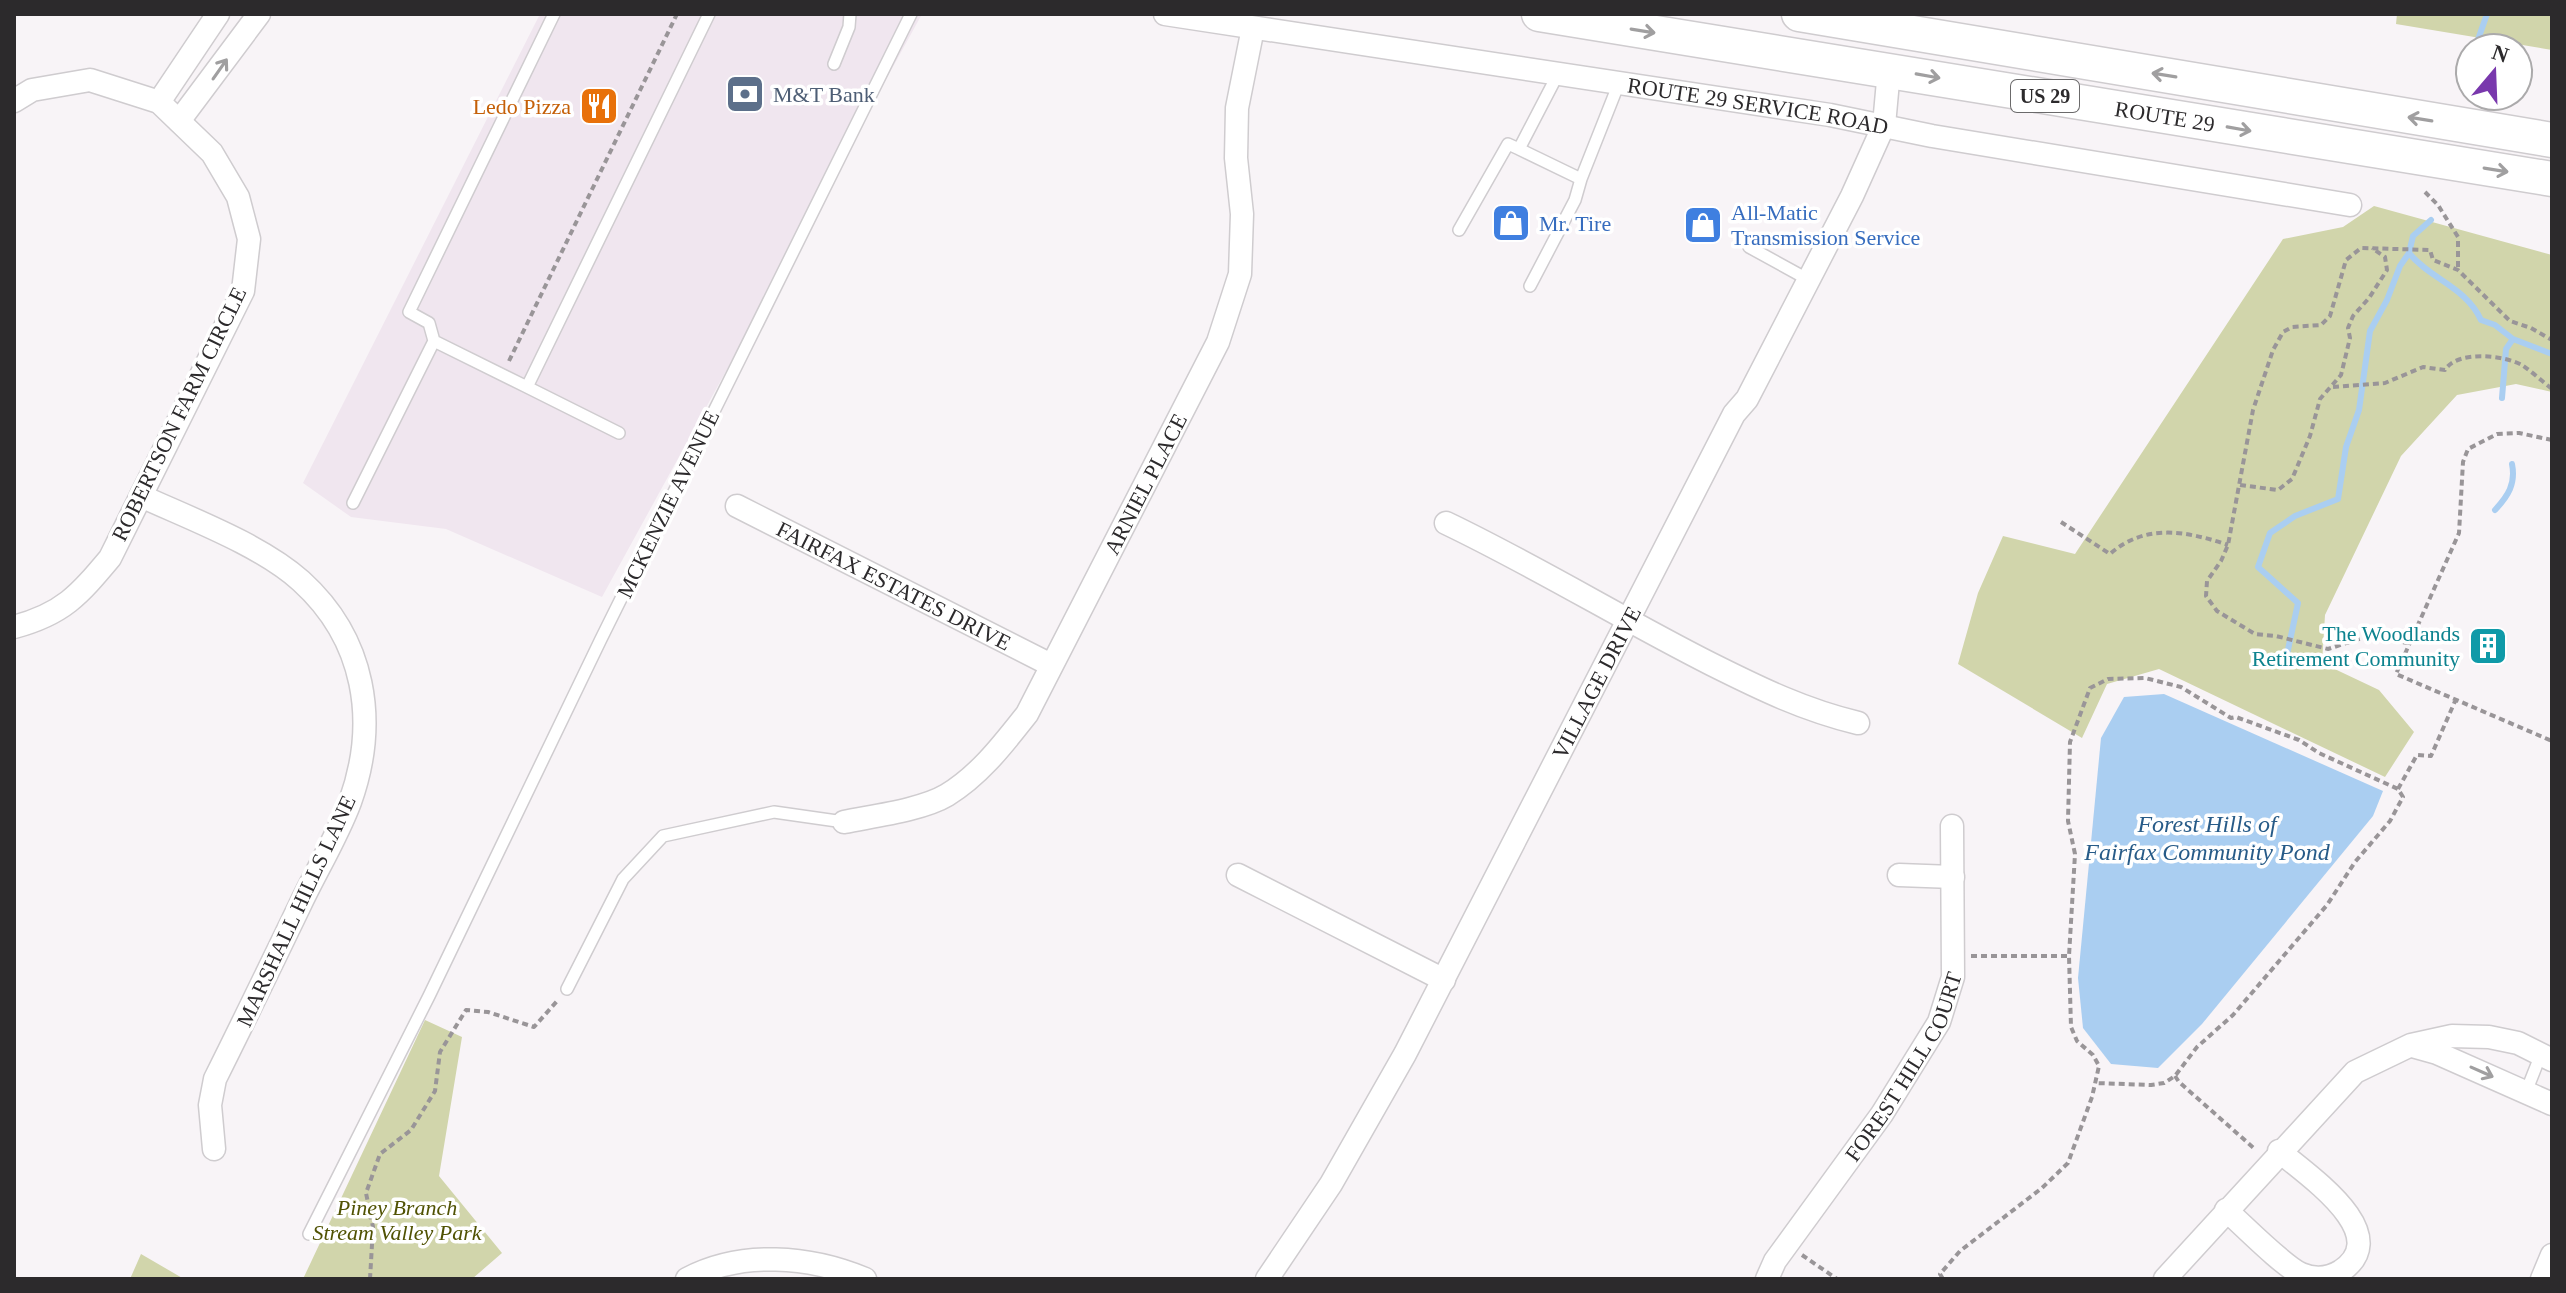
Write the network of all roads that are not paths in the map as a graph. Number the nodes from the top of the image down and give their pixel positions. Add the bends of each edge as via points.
1 (218, 14) edge
2 (259, 14) edge
3 (554, 14) edge
4 (709, 14) edge
5 (850, 14) edge
6 (911, 14) edge
7 (1165, 14) edge
8 (1539, 14) edge
9 (1799, 14) edge
10 (1253, 28) junction
11 (834, 64) dead end
12 (1889, 70) junction
13 (1558, 74) junction
14 (1619, 83) junction
15 (14, 101) edge
16 (159, 102) junction
17 (179, 121) junction
18 (1884, 125) junction
19 (2552, 140) edge
20 (1519, 149) junction
21 (1581, 179) junction
22 (2552, 179) edge
23 (2350, 205) dead end
24 (1459, 230) dead end
25 (1749, 247) dead end
26 (1809, 280) junction
27 (1530, 286) dead end
28 (434, 341) junction
29 (527, 387) junction
30 (619, 433) dead end
31 (141, 496) junction
32 (353, 503) dead end
33 (737, 506) dead end
34 (1446, 523) dead end
35 (1630, 621) junction
36 (14, 627) edge
37 (1051, 665) junction
38 (1858, 723) dead end
39 (844, 822) joint
40 (1952, 826) dead end
41 (1238, 875) dead end
42 (1899, 875) dead end
43 (1953, 877) junction
44 (1444, 980) junction
45 (567, 989) road end
46 (2411, 1045) junction
47 (2547, 1057) edge
48 (2526, 1092) junction
49 (2552, 1104) edge
50 (214, 1149) dead end
51 (2275, 1157) junction
52 (2226, 1210) junction
53 (309, 1234) dead end
54 (2552, 1255) edge
55 (687, 1279) edge
56 (865, 1279) edge
57 (1267, 1279) edge
58 (1767, 1279) edge
59 (2165, 1279) edge
60 (2542, 1279) edge

1 - 16 street
17 -> 2 street
3 - 28 lane via 409,312 429,323
4 - 29 lane
5 - 11 lane
6 - 53 lane, MCKENZIE AVENUE
7 - 10 street, ROUTE 29 SERVICE ROAD
8 -> 12 main road, ROUTE 29 / US 29
19 -> 9 main road, ROUTE 29 / US 29
10 - 13 street, ROUTE 29 SERVICE ROAD
10 - 37 street, ARNIEL PLACE via 1237,108 1240,274 1218,342
12 - 18 street, VILLAGE DRIVE
12 -> 22 main road, ROUTE 29 / US 29
13 - 14 street, ROUTE 29 SERVICE ROAD
13 - 20 lane
14 - 18 street, ROUTE 29 SERVICE ROAD
14 - 21 lane
15 - 16 street, ROBERTSON FARM CIRCLE via 32,90 90,80
16 - 17 street, ROBERTSON FARM CIRCLE
17 - 31 street, ROBERTSON FARM CIRCLE via 212,153 238,197 249,239 243,291
18 - 23 street, ROUTE 29 SERVICE ROAD
18 - 26 street, VILLAGE DRIVE
20 - 21 lane
20 - 24 lane via 1508,144
21 - 27 lane
25 - 26 lane
26 - 35 street, VILLAGE DRIVE via 1747,399 1734,414
28 - 29 lane
28 - 32 lane
29 - 30 lane
31 - 36 street, ROBERTSON FARM CIRCLE via 110,558 79,596 41,620
31 - 50 street, MARSHALL HILLS LANE via 262,554 299,579 340,626 366,705 365,742 349,803 215,1079 210,1105
33 - 37 street, FAIRFAX ESTATES DRIVE
34 - 35 street
35 - 38 street via 1813,712
35 - 44 street, VILLAGE DRIVE
37 - 39 street, ARNIEL PLACE via 1027,714 992,757 946,796
39 - 45 lane via 774,812 663,836 623,879
40 - 43 street, FOREST HILL COURT
41 - 44 street
42 - 43 street
43 - 58 street, FOREST HILL COURT via 1953,977 1939,1022
44 - 57 street, VILLAGE DRIVE via 1331,1184
46 - 47 street via 2452,1036 2489,1037
46 -> 48 street
46 - 51 street via 2355,1072
47 - 48 lane
48 - 49 street
51 - 52 street
51 - 52 street via 2331,1195 2357,1226 2360,1245 2349,1265 2332,1277 2297,1273
52 - 59 street
54 - 60 street
55 - 56 street via 747,1261 786,1259

